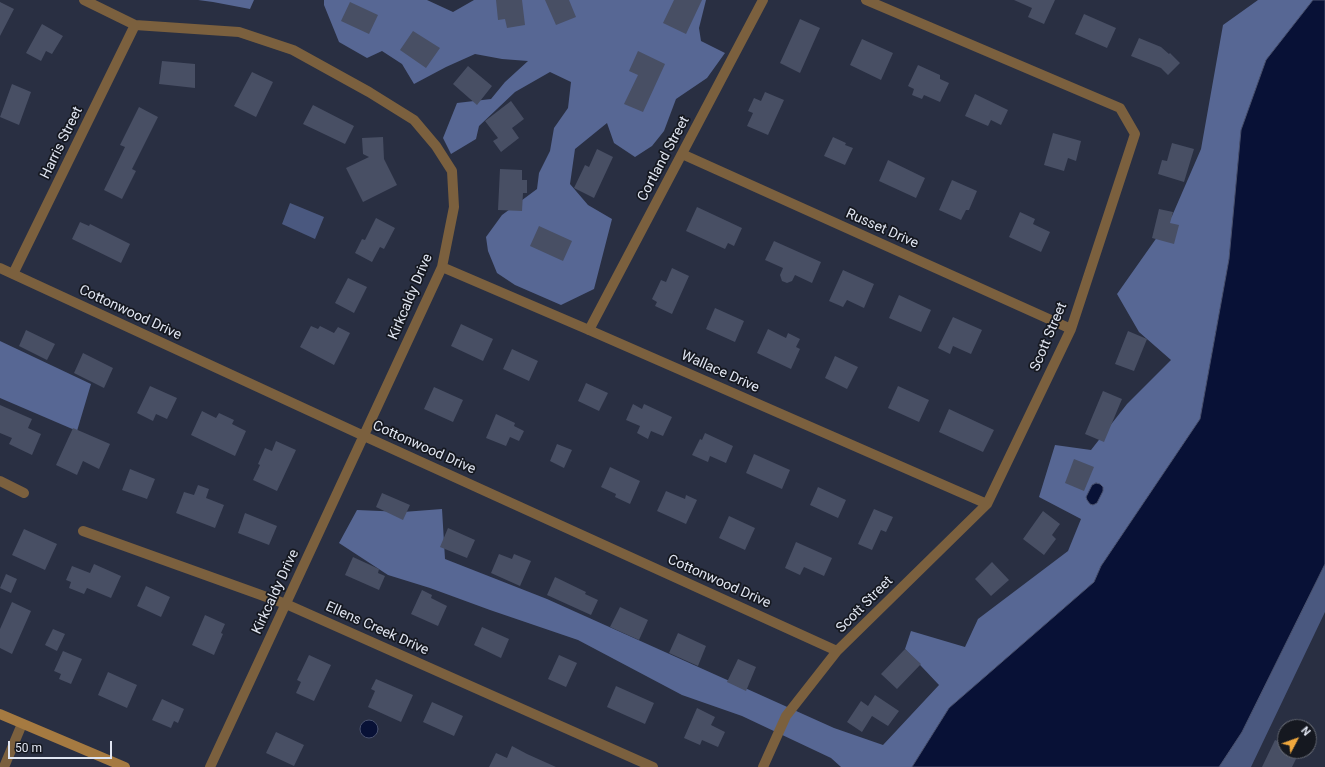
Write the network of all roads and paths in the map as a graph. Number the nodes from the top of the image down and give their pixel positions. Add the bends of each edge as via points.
1 (84, 0) edge
2 (764, 0) edge
3 (866, 0) edge
4 (135, 24) junction
5 (682, 154) junction
6 (442, 267) junction
7 (0, 268) edge
8 (14, 274) junction
9 (1071, 329) junction
10 (590, 330) junction
11 (364, 436) junction
12 (0, 481) edge
13 (24, 493) dead end
14 (987, 504) junction
15 (83, 531) dead end
16 (286, 604) junction
17 (837, 652) junction
18 (0, 714) edge
19 (22, 724) junction
20 (4, 767) edge
21 (125, 767) edge
22 (210, 767) edge
23 (653, 767) edge
24 (763, 767) edge

1 - 4 street, Kirkcaldy Drive
2 - 5 street, Cortland Street
3 - 9 street, Scott Street via 1120,108 1135,134
4 - 6 street, Kirkcaldy Drive via 239,32 293,50 414,120 436,146 452,171 454,206
4 - 8 street, Harris Street
5 - 9 street, Russet Drive
5 - 10 street, Cortland Street
6 - 10 street, Wallace Drive
6 - 11 street, Kirkcaldy Drive
7 - 8 street, Cottonwood Drive
8 - 11 street, Cottonwood Drive
9 - 14 street, Scott Street
10 - 14 street, Wallace Drive
11 - 16 street, Kirkcaldy Drive
11 - 17 street, Cottonwood Drive
12 - 13 street
14 - 17 street, Scott Street
15 - 16 street, Ellens Creek Drive
16 - 22 street, Kirkcaldy Drive
16 - 23 street, Ellens Creek Drive
17 - 24 street, Scott Street via 786,716
18 - 19 street
19 - 20 street
19 - 21 street

